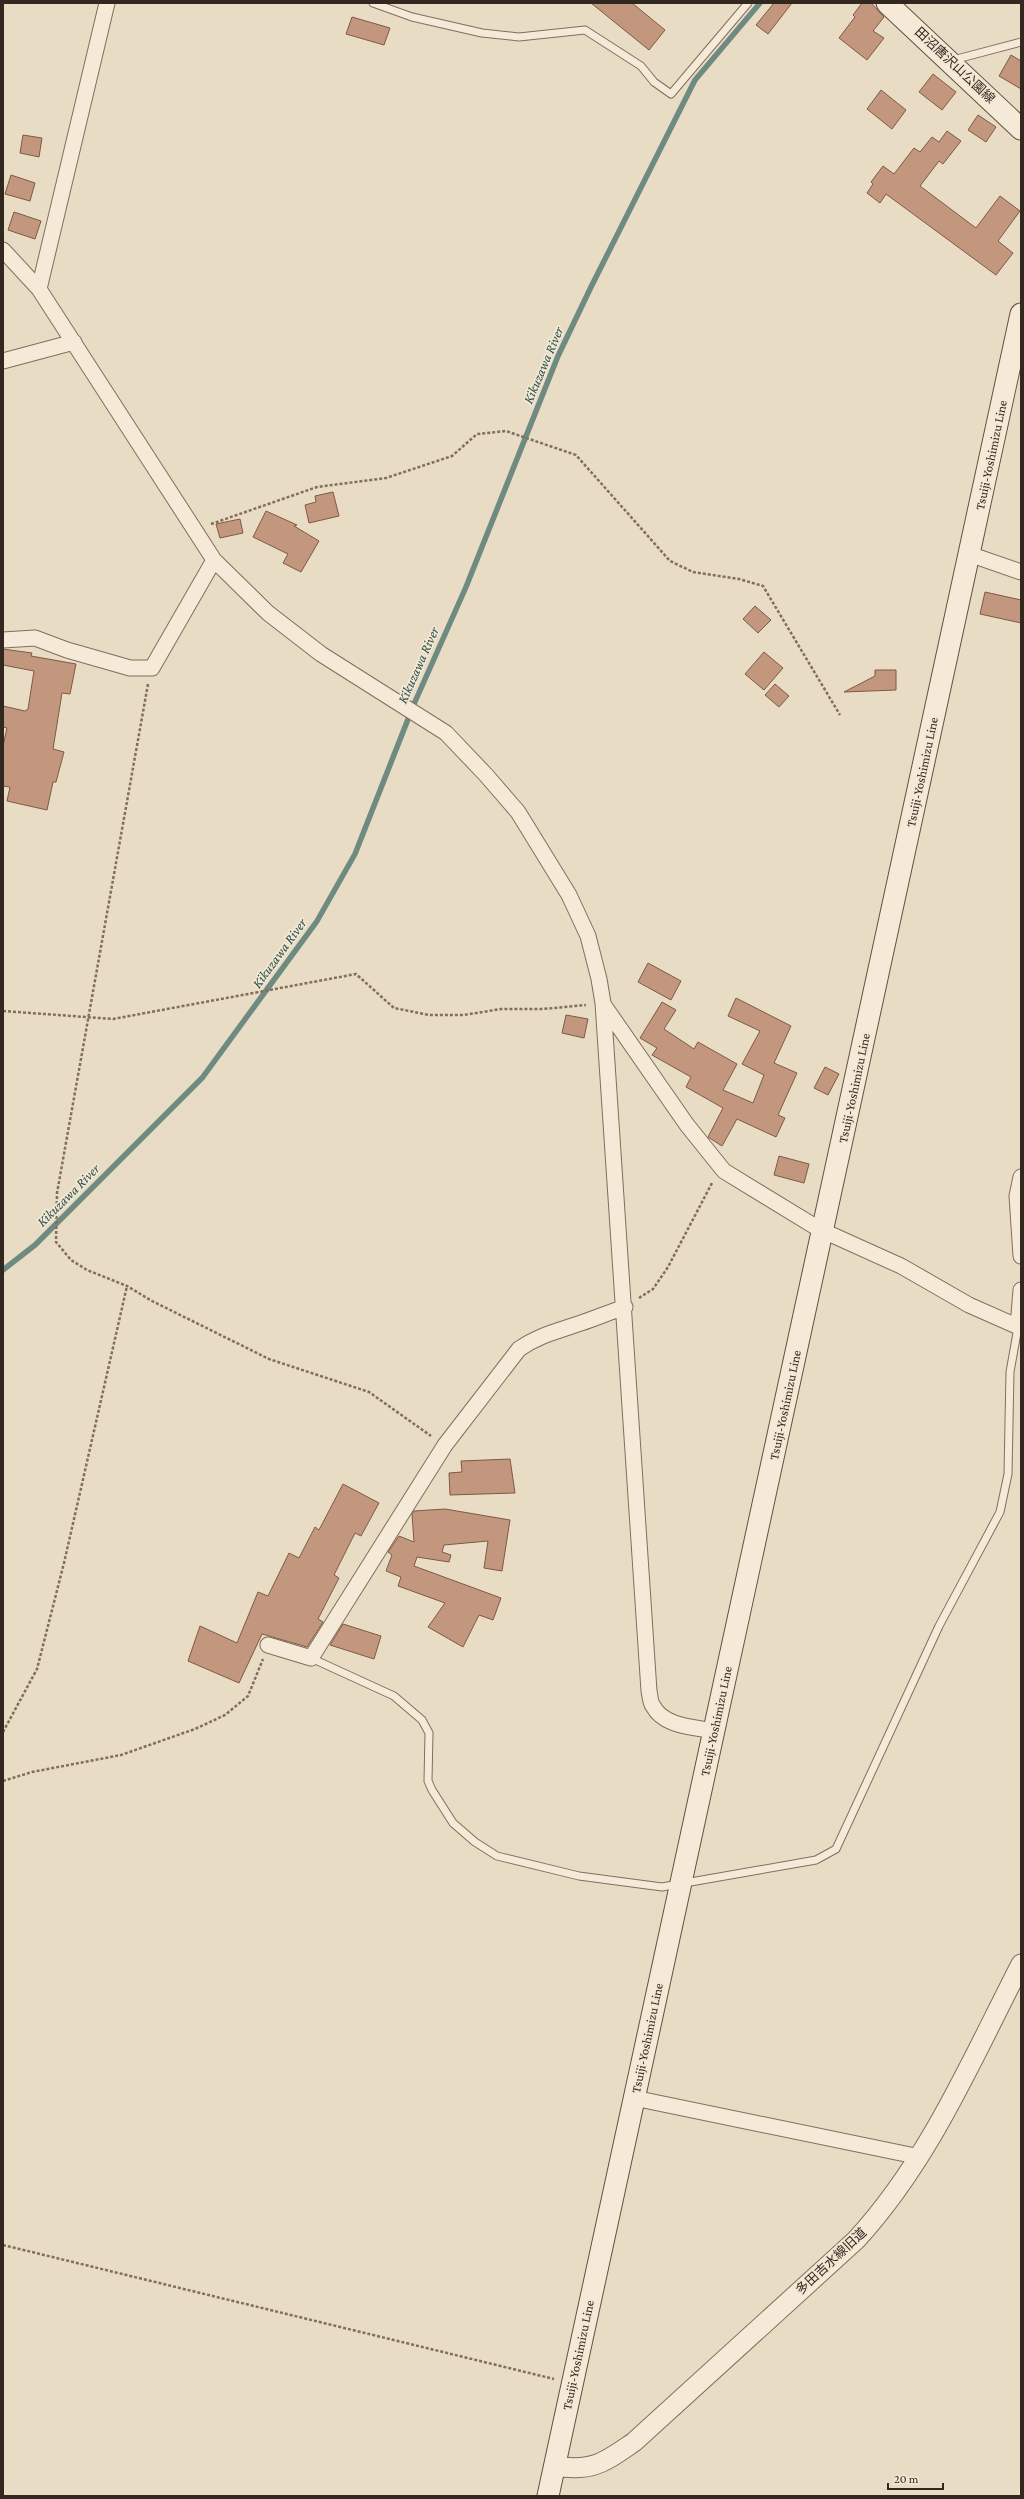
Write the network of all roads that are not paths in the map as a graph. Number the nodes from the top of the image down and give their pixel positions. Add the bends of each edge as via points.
1 (107, 3) edge
2 (373, 3) edge
3 (748, 3) edge
4 (887, 3) edge
5 (1021, 42) edge
6 (951, 60) junction
7 (1021, 129) edge
8 (3, 250) edge
9 (39, 289) junction
10 (1021, 314) edge
11 (74, 342) junction
12 (3, 361) edge
13 (969, 554) junction
14 (214, 560) junction
15 (1021, 572) edge
16 (3, 640) edge
17 (603, 1003) junction
18 (1021, 1177) edge
19 (823, 1231) junction
20 (1021, 1256) edge
21 (1021, 1290) edge
22 (625, 1307) junction
23 (1019, 1328) edge
24 (268, 1644) road end
25 (311, 1658) junction
26 (713, 1731) junction
27 (681, 1885) junction
28 (1021, 1964) edge
29 (634, 2098) junction
30 (920, 2157) junction
31 (554, 2466) junction
32 (548, 2496) edge

1 - 9 street
2 - 3 lane via 412,17 482,33 519,37 585,30 641,66 654,82 671,94
4 - 6 main road, 田沼唐沢山公園線
5 - 6 lane
6 - 7 main road, 田沼唐沢山公園線
8 - 9 street
9 - 11 street
10 - 13 main road, Tsuiji-Yoshimizu Line
11 - 12 street
11 - 14 street
13 - 15 street
13 - 19 main road, Tsuiji-Yoshimizu Line
14 - 16 street via 152,668 130,668 35,638
14 - 17 street via 268,613 321,654 446,733 486,775 518,812 569,895 588,936
17 - 19 street via 687,1125 724,1172
17 - 22 street
18 - 20 street via 1017,1196
19 - 23 street via 901,1266 969,1305
19 - 26 main road, Tsuiji-Yoshimizu Line
21 - 23 street
22 - 25 street via 548,1333 519,1349 445,1446
22 - 26 street via 649,1691 653,1706 662,1716 674,1723
23 - 27 lane via 1010,1372 1008,1474 1000,1512 939,1626 836,1849 816,1860
24 - 25 street
25 - 27 lane via 394,1696 422,1720 429,1733 428,1781 432,1790 453,1822 475,1842 496,1856 579,1876 662,1887
26 - 27 main road, Tsuiji-Yoshimizu Line
27 - 29 main road, Tsuiji-Yoshimizu Line
28 - 30 street, 多田吉水線旧道
29 - 30 street
29 - 31 main road, Tsuiji-Yoshimizu Line
30 - 31 street, 多田吉水線旧道 via 881,2212 856,2240 634,2442 590,2468
31 - 32 main road, Tsuiji-Yoshimizu Line

